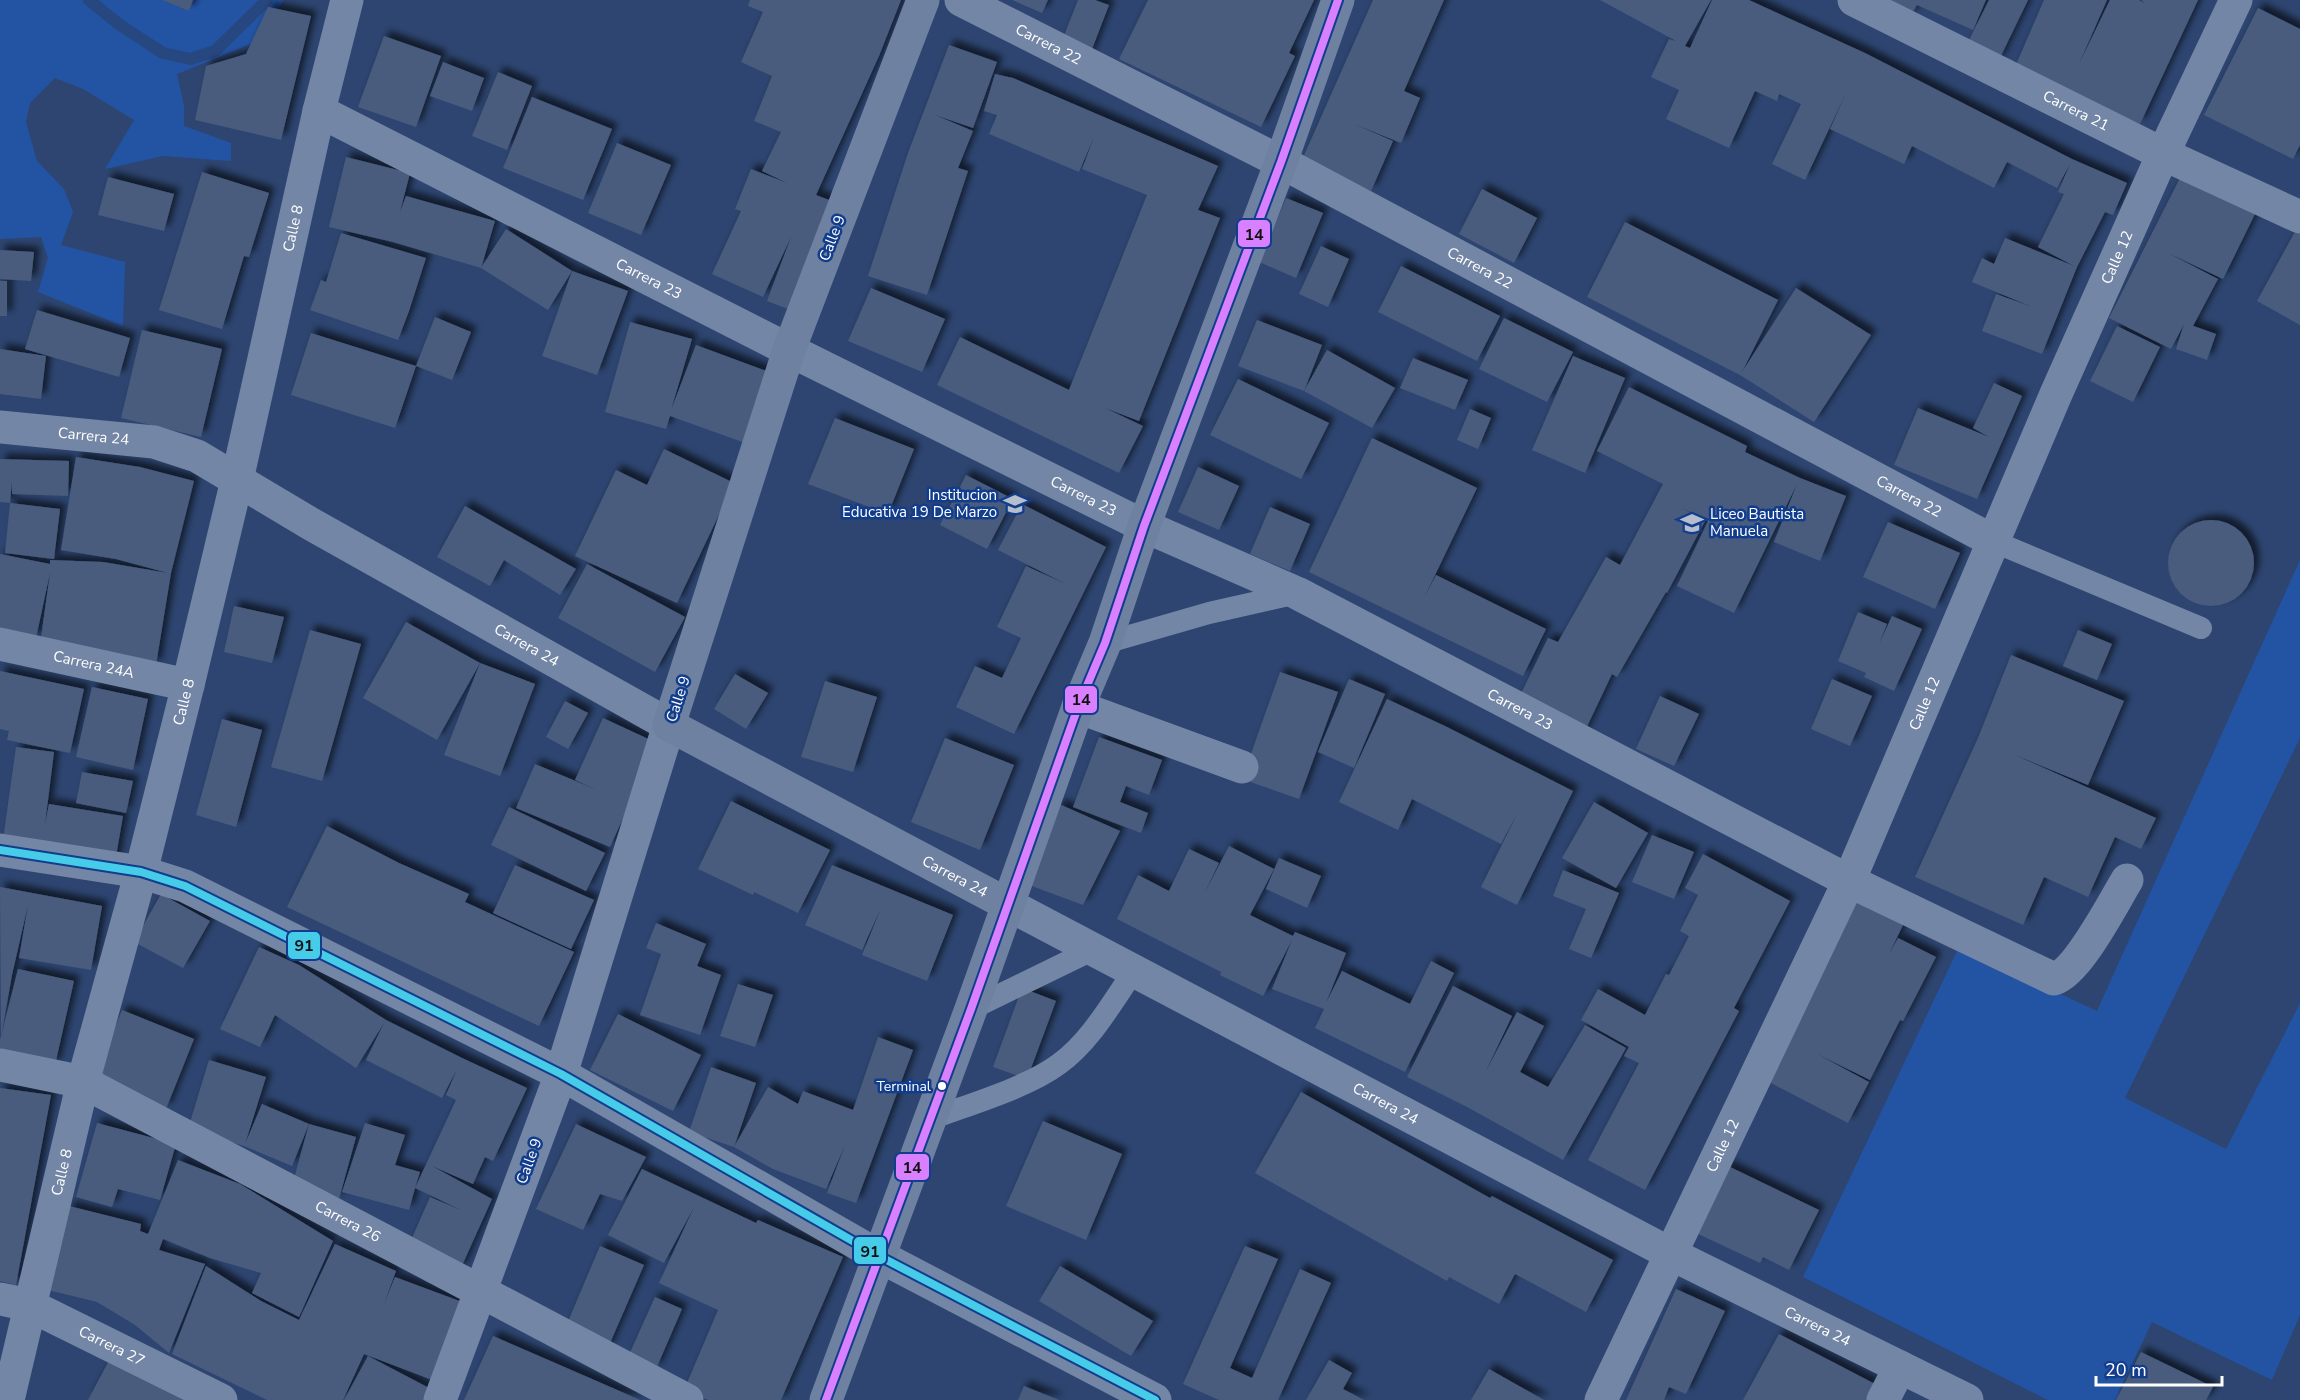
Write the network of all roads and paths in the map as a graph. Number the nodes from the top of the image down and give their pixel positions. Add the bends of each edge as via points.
1 (347, 0) edge
2 (923, 0) edge
3 (961, 0) edge
4 (1338, 0) edge
5 (1854, 0) edge
6 (2236, 0) edge
7 (319, 111) junction
8 (2163, 154) junction
9 (1281, 162) junction
10 (2300, 218) edge
11 (789, 350) junction
12 (0, 427) edge
13 (237, 480) junction
14 (1144, 526) junction
15 (1995, 542) junction
16 (1297, 593) junction
17 (2201, 628) dead end
18 (1105, 643) junction
19 (0, 644) edge
20 (188, 685) junction
21 (1078, 707) junction
22 (669, 725) junction
23 (1242, 767) dead end
24 (0, 850) edge
25 (141, 872) junction
26 (2127, 880) dead end
27 (1849, 881) junction
28 (1007, 904) junction
29 (1092, 950) junction
30 (1134, 971) junction
31 (971, 1008) junction
32 (0, 1065) edge
33 (561, 1074) junction
34 (83, 1082) junction
35 (928, 1120) junction
36 (1671, 1254) junction
37 (879, 1256) junction
38 (482, 1290) junction
39 (14, 1302) edge
40 (1899, 1367) junction
41 (8, 1400) edge
42 (221, 1400) edge
43 (440, 1400) edge
44 (687, 1400) edge
45 (826, 1400) edge
46 (1155, 1400) edge
47 (1600, 1400) edge
48 (1883, 1400) edge
49 (1966, 1400) edge

1 - 7 street, Calle 8
2 - 11 main road, Calle 9
3 - 9 street, Carrera 22
4 - 9 main road
5 - 8 street, Carrera 21
6 - 8 street, Calle 12
7 - 11 street, Carrera 23
7 - 13 street, Calle 8
8 - 10 street, Carrera 21
8 - 15 street, Calle 12
9 - 14 main road
9 - 15 street, Carrera 22
11 - 14 street, Carrera 23
11 - 22 main road, Calle 9
12 - 13 street, Carrera 24 via 154,442 197,456
13 - 20 street, Calle 8
13 - 22 street, Carrera 24
14 - 16 street, Carrera 23
14 - 18 main road
15 - 17 lane
15 - 27 street, Calle 12
16 - 18 lane
16 - 27 street, Carrera 23
18 - 21 main road
19 - 20 street, Carrera 24A
20 - 25 street, Calle 8
21 - 23 street
21 - 28 main road
22 - 28 main road, Carrera 24
22 - 33 street, Calle 9
24 - 25 street
25 - 33 street via 185,886
25 - 34 street, Calle 8
26 - 27 street, Carrera 23 via 2074,963 2054,979
27 - 36 street, Calle 12
28 - 29 street, Carrera 24
28 - 31 main road
29 - 30 street, Carrera 24
29 - 31 lane
30 - 35 lane via 1083,1042 1059,1064 1033,1080
30 - 36 street, Carrera 24
31 - 35 main road
32 - 34 street, Carrera 26
33 - 37 street
33 - 38 street, Calle 9
34 - 38 street, Carrera 26
34 - 39 street, Calle 8
35 - 37 main road
36 - 40 street, Carrera 24
36 - 47 street, Calle 12
37 - 45 main road
37 - 46 street
38 - 43 street, Calle 9
38 - 44 street, Carrera 26
39 - 41 street, Calle 8
39 - 42 street, Carrera 27
40 - 48 street
40 - 49 street, Carrera 24

